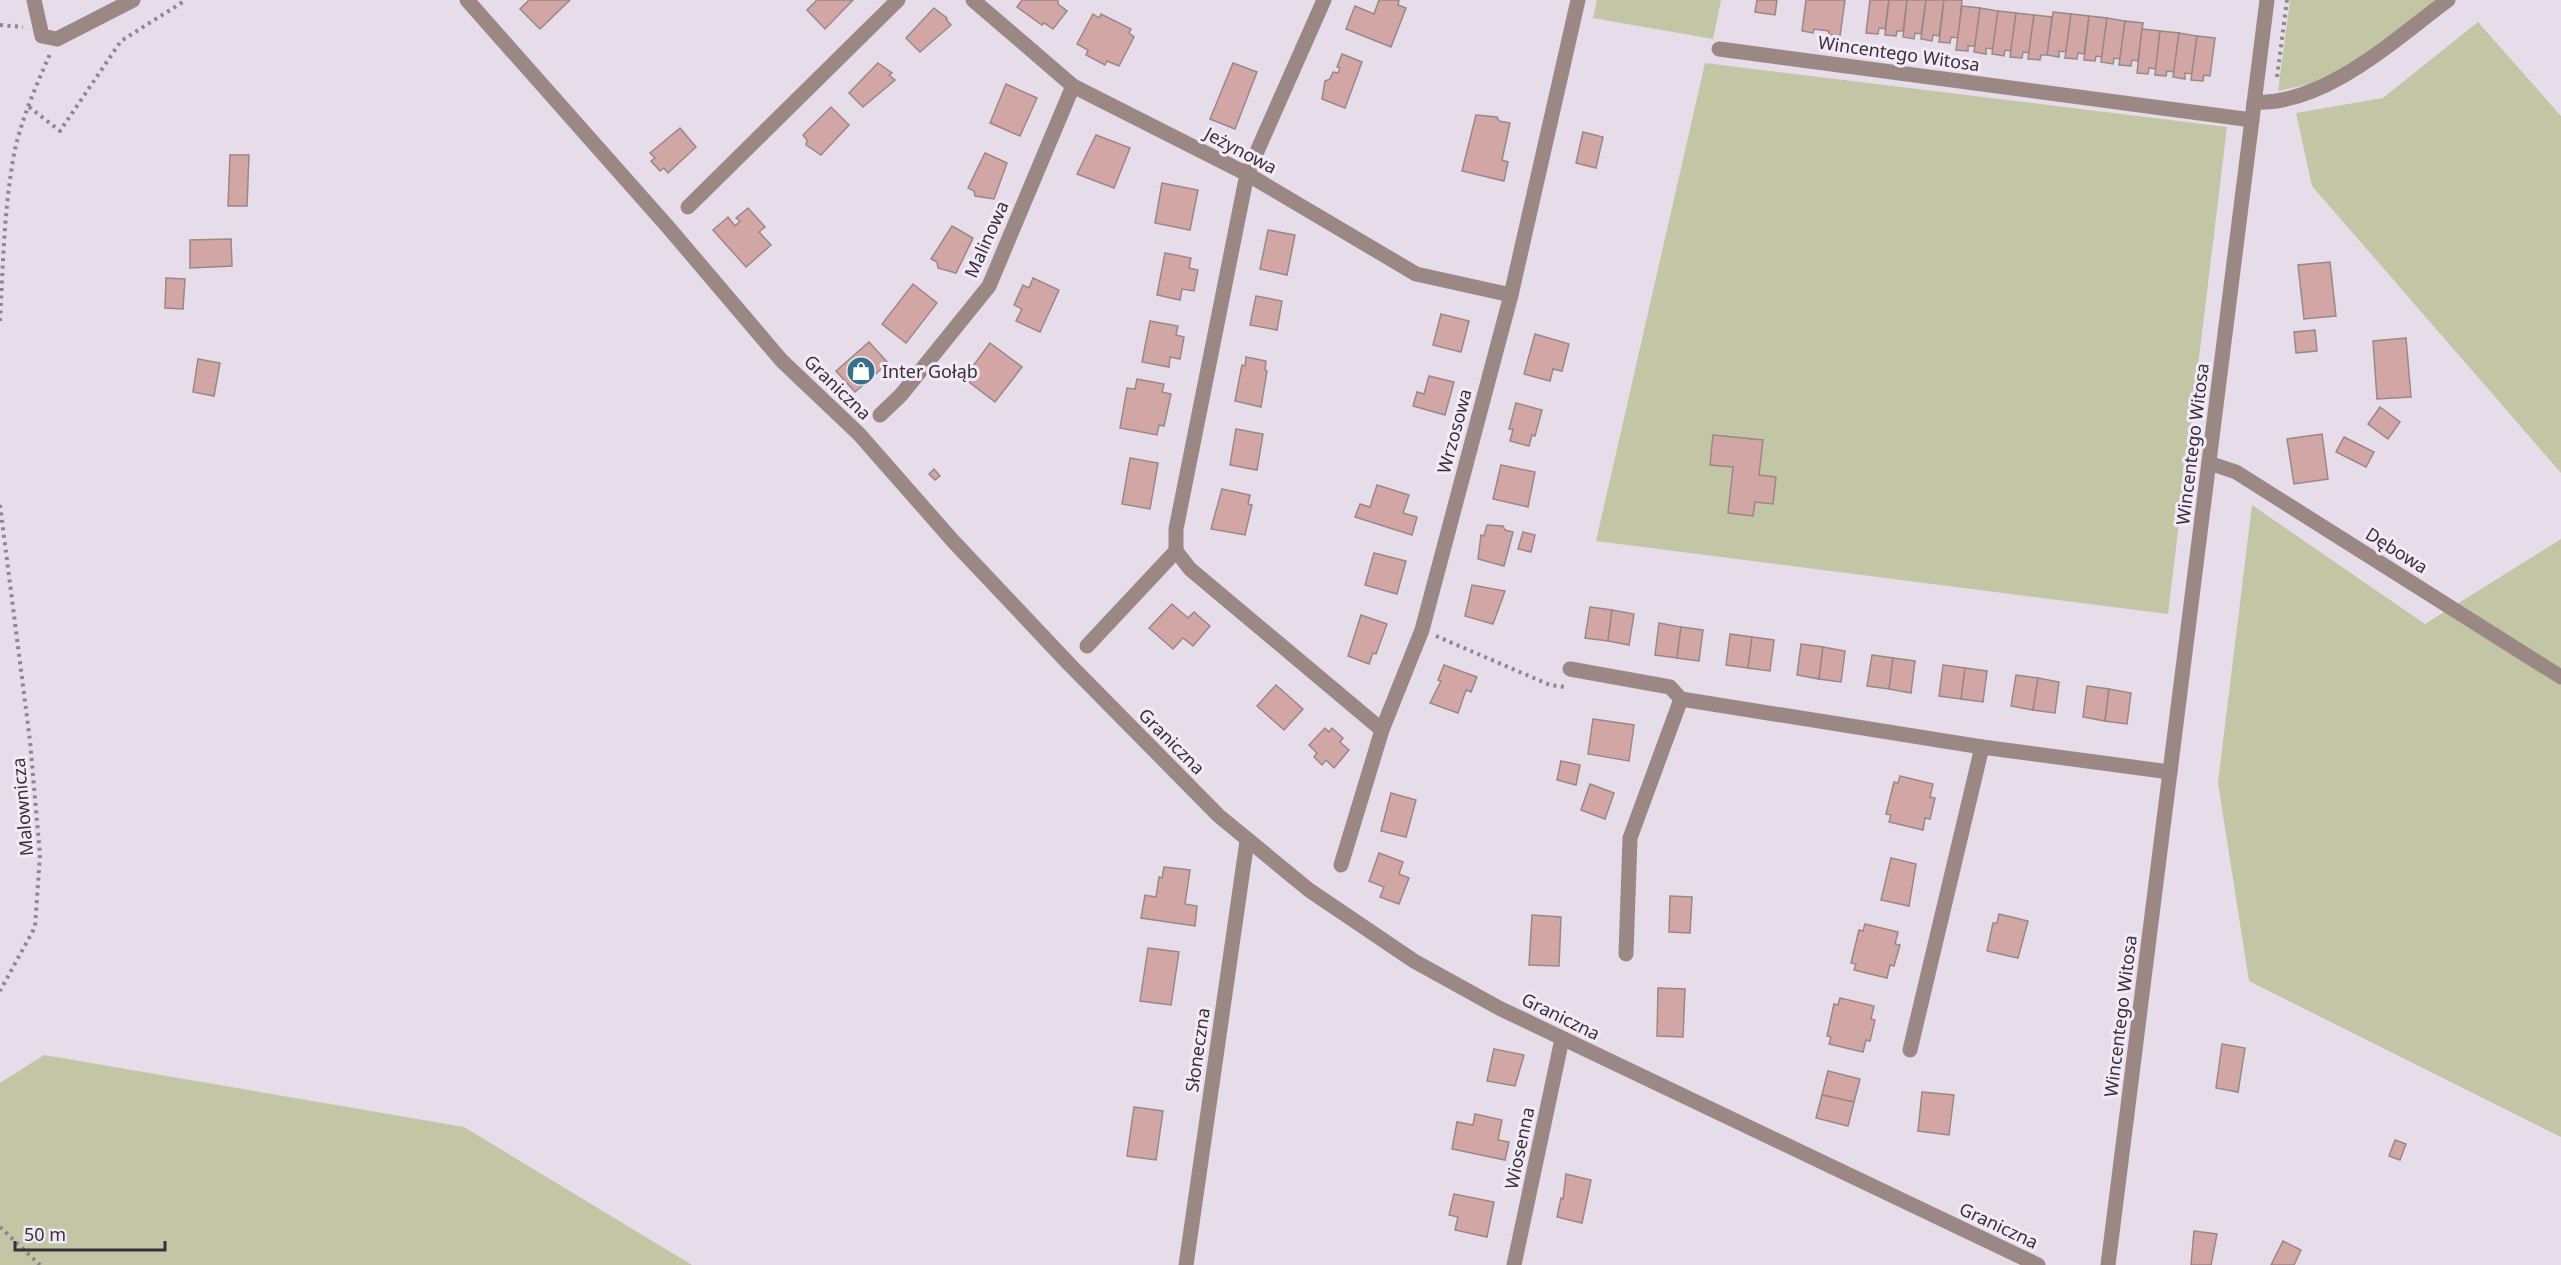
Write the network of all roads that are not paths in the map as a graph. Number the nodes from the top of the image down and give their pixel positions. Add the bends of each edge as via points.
1 (34, 0) edge
2 (133, 0) edge
3 (467, 0) edge
4 (898, 0) edge
5 (973, 0) edge
6 (1324, 0) edge
7 (1578, 0) edge
8 (2267, 0) edge
9 (2448, 0) edge
10 (1719, 49) dead end
11 (1073, 86) junction
12 (2254, 102) junction
13 (2252, 120) junction
14 (1247, 174) junction
15 (688, 207) dead end
16 (1511, 295) junction
17 (880, 415) dead end
18 (2209, 463) junction
19 (1176, 551) junction
20 (1087, 646) dead end
21 (1570, 669) dead end
22 (2561, 677) edge
23 (1681, 699) junction
24 (1382, 730) junction
25 (1982, 747) junction
26 (2170, 772) junction
27 (1247, 841) junction
28 (1341, 865) dead end
29 (1626, 954) dead end
30 (1562, 1039) junction
31 (1910, 1050) dead end
32 (1186, 1265) edge
33 (1514, 1265) edge
34 (2038, 1265) edge
35 (2108, 1265) edge

1 - 2 street via 42,36 57,39
3 - 27 street, Graniczna via 782,361 859,434 1070,665
4 - 15 street
5 - 11 street, Jeżynowa
6 - 14 street
7 - 16 street, Wrzosowa
8 - 12 street, Wincentego Witosa
9 - 12 street via 2345,76 2289,100
10 - 13 street, Wincentego Witosa
11 - 14 street, Jeżynowa
11 - 17 street, Malinowa via 989,286 901,395
12 - 13 street, Wincentego Witosa
13 - 18 street, Wincentego Witosa
14 - 16 street, Jeżynowa via 1416,274
14 - 19 street via 1176,529
16 - 24 street, Wrzosowa via 1422,630
18 - 22 street, Dębowa via 2236,472
18 - 26 street, Wincentego Witosa
19 - 20 street
19 - 24 street via 1190,568
21 - 23 street via 1670,687
23 - 25 street
23 - 29 street via 1630,838
24 - 28 street, Wrzosowa
25 - 26 street
25 - 31 street
26 - 35 street, Wincentego Witosa
27 - 30 street, Graniczna via 1309,890 1414,961
27 - 32 street, Słoneczna
30 - 33 street, Wiosenna
30 - 34 street, Graniczna

